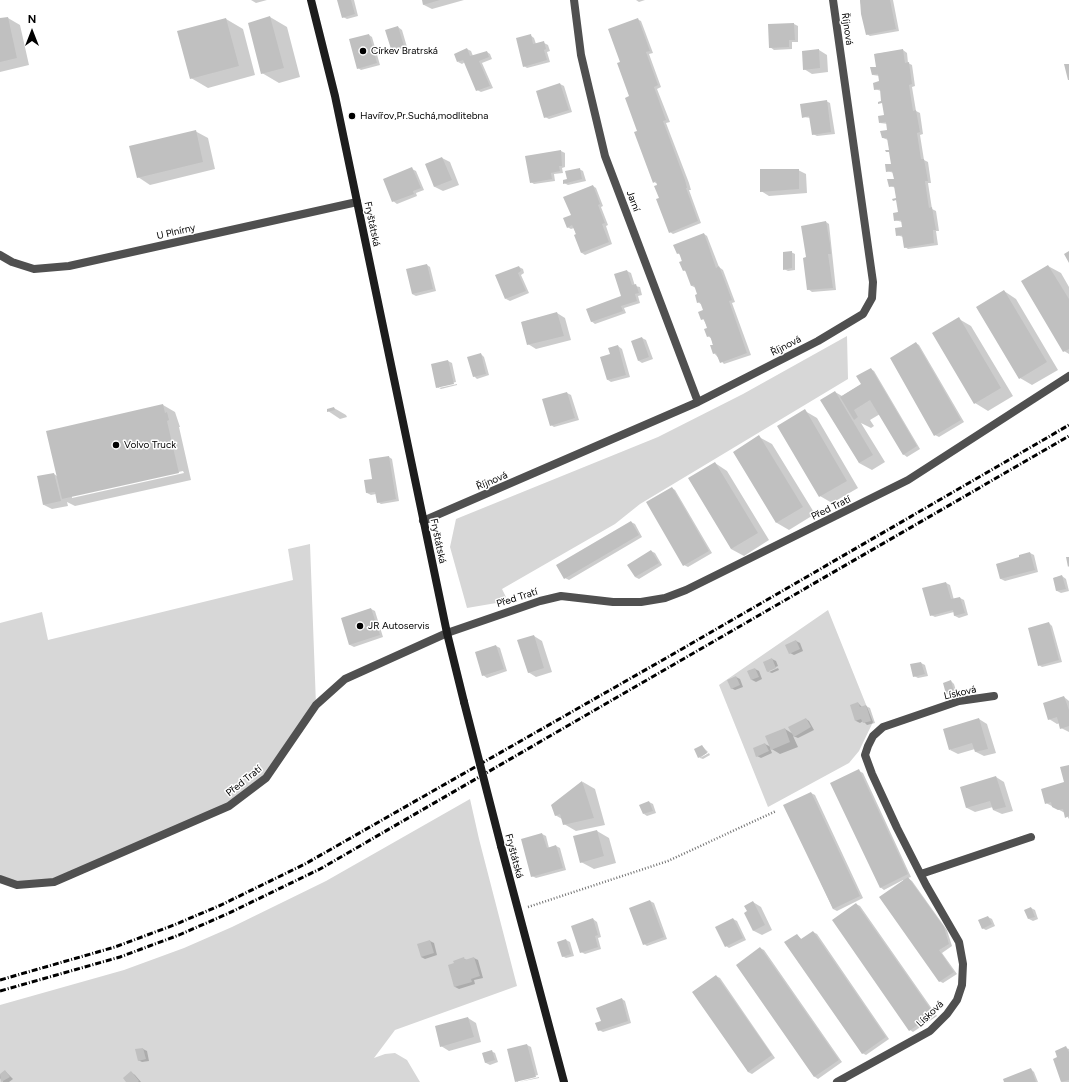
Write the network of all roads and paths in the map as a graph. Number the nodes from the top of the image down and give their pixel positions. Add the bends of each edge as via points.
1 (311, 0) edge
2 (574, 0) edge
3 (833, 0) edge
4 (357, 202) junction
5 (0, 255) edge
6 (1069, 376) edge
7 (698, 402) junction
8 (423, 521) junction
9 (446, 632) junction
10 (994, 696) dead end
11 (776, 811) dead end
12 (1031, 837) dead end
13 (921, 874) junction
14 (0, 879) edge
15 (518, 910) junction
16 (564, 1082) edge
17 (837, 1082) edge

1 - 4 street, Fryštátská via 335,96
2 - 7 street, Jarní via 581,55 606,156
3 - 7 street, Říjnová via 874,282 872,298 863,314 818,341
4 - 5 street, U Plnírny via 69,266 34,269
4 - 8 street, Fryštátská
6 - 9 street, Před Tratí via 908,480 686,590 665,598 641,602 613,602 561,596
7 - 8 street, Říjnová
8 - 9 street, Fryštátská
9 - 14 street, Před Tratí via 345,679 316,705 266,778 229,806 54,882 17,885
9 - 15 street, Fryštátská, bridge
10 - 13 street, Lísková via 959,702 883,727 873,736 868,746 866,755 872,774
11 - 15 path via 668,861
12 - 13 street
13 - 17 street, Lísková via 959,942 963,964 962,985 957,1000 930,1031
15 - 16 street, Fryštátská

